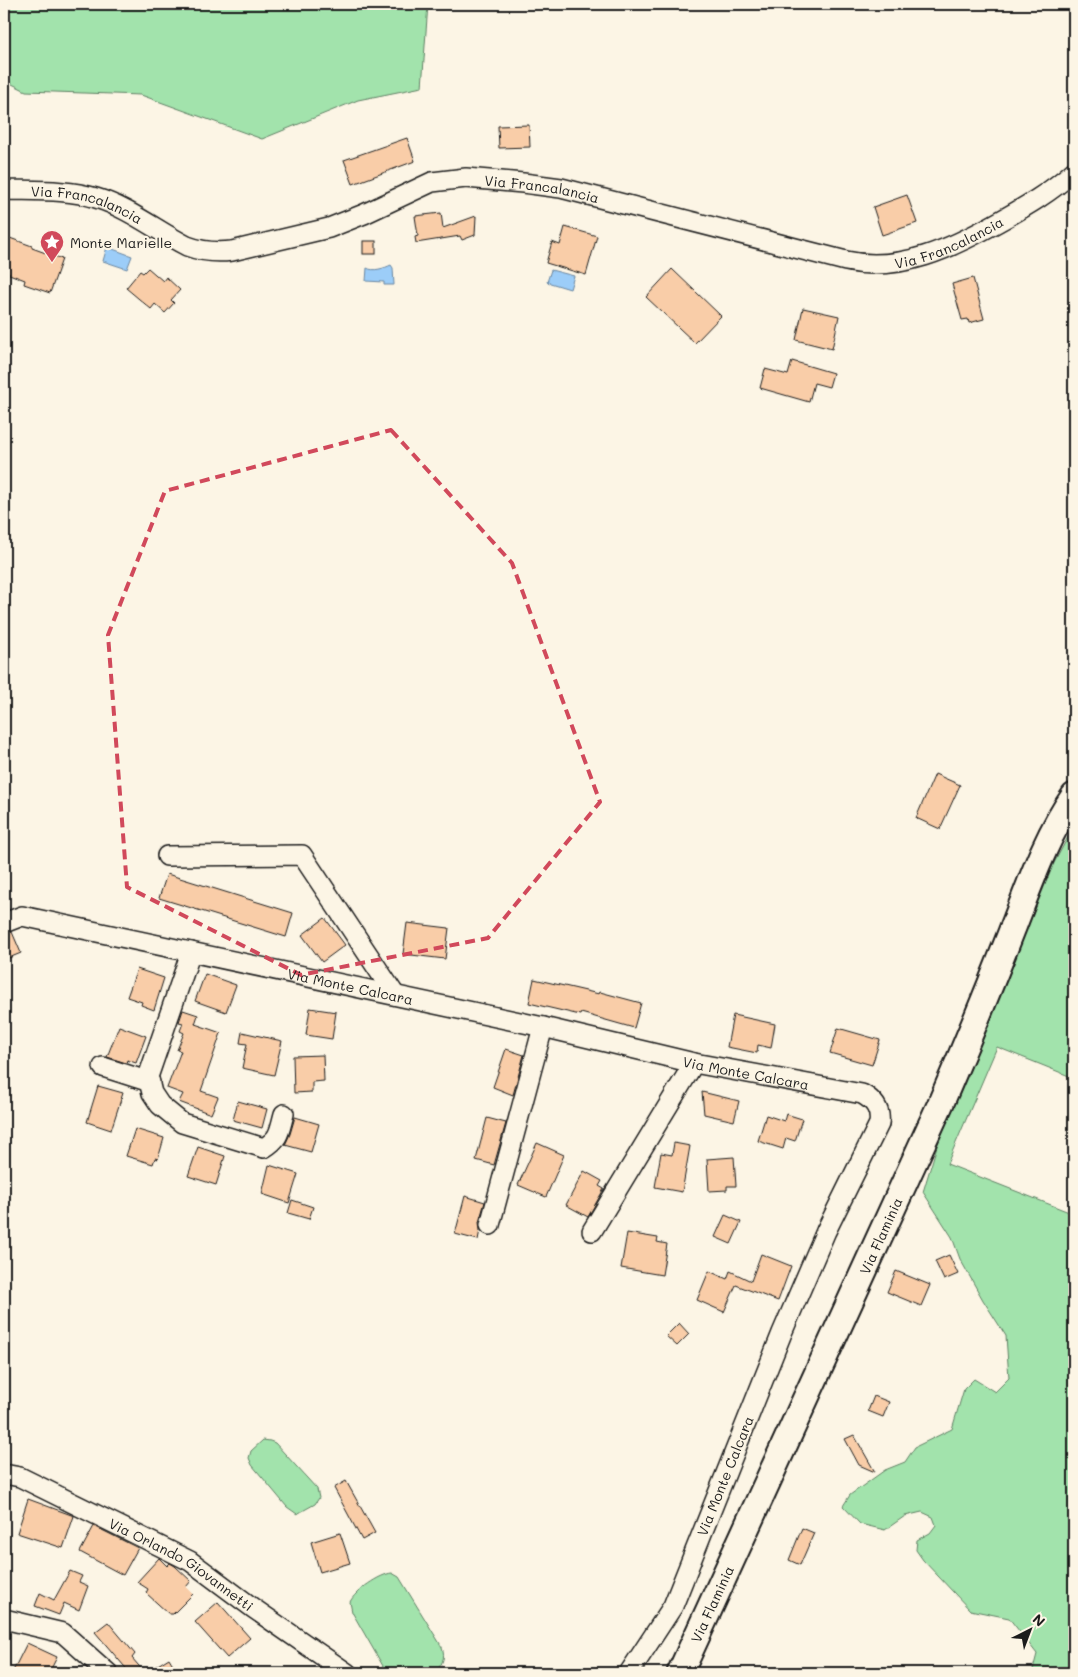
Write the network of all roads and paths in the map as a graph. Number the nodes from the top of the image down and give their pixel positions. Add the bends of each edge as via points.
1 (1074, 171) edge
2 (4, 190) edge
3 (1074, 796) edge
4 (167, 856) dead end
5 (4, 923) edge
6 (191, 952) junction
7 (395, 995) junction
8 (543, 1027) junction
9 (694, 1063) junction
10 (103, 1067) dead end
11 (150, 1082) junction
12 (284, 1114) dead end
13 (490, 1225) dead end
14 (592, 1230) dead end
15 (4, 1474) edge
16 (4, 1619) edge
17 (108, 1673) edge
18 (347, 1673) edge
19 (629, 1673) edge
20 (680, 1673) edge

1 - 2 street, Via Francalancia via 1029,206 962,241 917,258 873,265 846,261 572,191 484,179 432,182 330,228 217,252 188,246 98,198
3 - 20 main road, Via Flaminia via 1038,865 944,1097
4 - 7 street via 302,855
5 - 6 street, Via Monte Calcara via 22,916
6 - 7 street, Via Monte Calcara
6 - 11 street via 148,1077
7 - 8 street, Via Monte Calcara
8 - 9 street, Via Monte Calcara
8 - 13 street
9 - 14 street
9 - 19 street, Via Monte Calcara via 862,1094 878,1110 879,1124 826,1231 782,1333 674,1606
10 - 11 street
11 - 12 street via 152,1093 160,1105 182,1123 264,1148 275,1141
15 - 18 street, Via Orlando Giovannetti via 20,1477 190,1561
16 - 17 street via 63,1633

